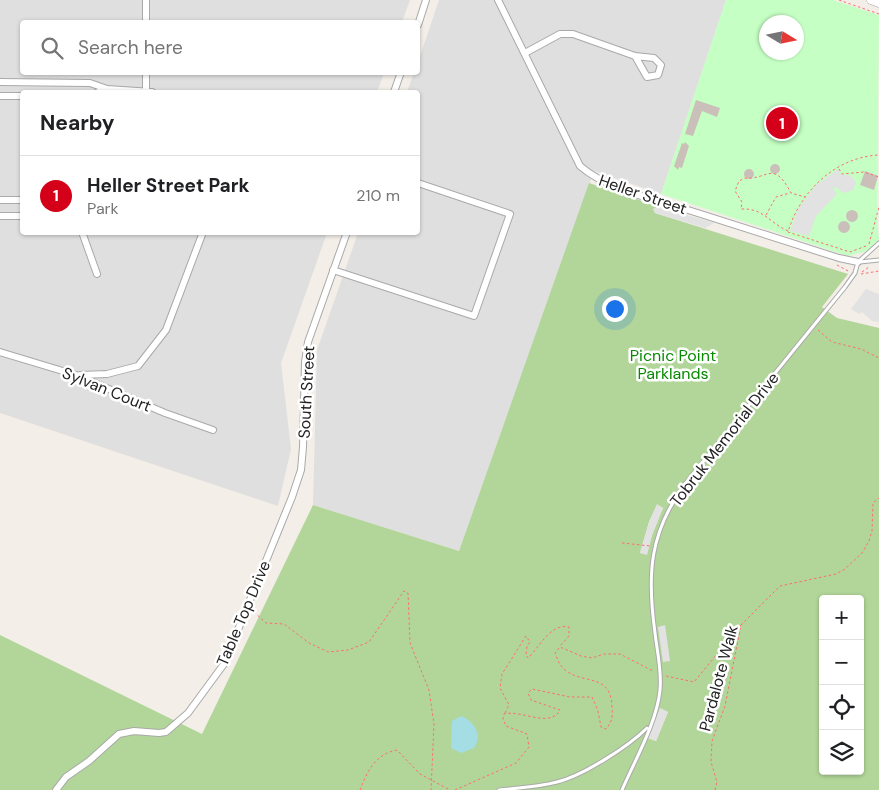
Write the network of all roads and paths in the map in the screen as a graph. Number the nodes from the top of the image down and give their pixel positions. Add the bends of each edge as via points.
1 (146, 0) edge
2 (426, 0) edge
3 (498, 0) edge
4 (839, 0) edge
5 (871, 0) edge
6 (879, 3) edge
7 (879, 14) edge
8 (146, 20) edge
9 (420, 20) edge
10 (524, 53) junction
11 (635, 56) dead end
12 (146, 75) edge
13 (400, 75) edge
14 (0, 82) edge
15 (107, 89) junction
16 (104, 90) edge
17 (120, 90) edge
18 (146, 90) edge
19 (395, 90) edge
20 (0, 96) edge
21 (20, 96) edge
22 (879, 155) edge
23 (839, 168) junction
24 (879, 177) edge
25 (420, 184) edge
26 (791, 192) junction
27 (805, 197) junction
28 (0, 200) edge
29 (20, 200) edge
30 (879, 206) edge
31 (766, 215) junction
32 (0, 216) edge
33 (20, 216) edge
34 (788, 232) junction
35 (83, 235) edge
36 (202, 235) edge
37 (346, 235) edge
38 (879, 243) edge
39 (879, 260) edge
40 (858, 262) junction
41 (334, 270) junction
42 (97, 274) dead end
43 (813, 326) junction
44 (0, 352) edge
45 (879, 358) edge
46 (76, 375) junction
47 (213, 430) dead end
48 (292, 497) joint
49 (879, 498) edge
50 (622, 543) dead end
51 (654, 546) junction
52 (246, 605) junction
53 (741, 625) junction
54 (560, 646) junction
55 (661, 675) junction
56 (504, 714) junction
57 (649, 726) junction
58 (430, 779) junction
59 (56, 790) edge
60 (360, 790) edge
61 (431, 790) edge
62 (450, 790) edge
63 (455, 790) edge
64 (499, 790) edge
65 (622, 790) edge
66 (715, 790) edge

1 - 8 street
2 - 9 street
3 - 10 street, Heller Street
4 - 7 path
5 - 6 street
10 - 11 street via 560,34 573,34
10 - 40 street, Heller Street via 580,166 590,175 661,202
12 - 18 street
13 - 19 street
14 - 15 street via 90,83
15 - 16 street
15 - 17 street
20 - 21 street
22 - 23 path via 859,158
23 - 24 path via 842,174 864,172
23 - 27 path via 815,184
25 - 41 street via 510,214 474,316
26 - 27 path
26 - 31 path via 776,197
26 - 31 path via 783,180 771,173 739,181 735,191 742,202 741,210 747,208
27 - 34 path
28 - 29 street
30 - 34 path via 870,243 855,252
31 - 34 path
32 - 33 street
35 - 42 street
36 - 46 street via 166,330 138,366 107,374
37 - 41 street, South Street
38 - 40 lane
39 - 40 lane, Heller Street
40 - 43 lane, Tobruk Memorial Drive via 855,273
41 - 48 street, South Street via 308,342 304,447
43 - 45 path via 832,342 862,349
43 - 51 lane, Tobruk Memorial Drive via 681,490 662,521
44 - 46 street, Sylvan Court
46 - 47 street, Sylvan Court
48 - 52 street, Table Top Drive
49 - 53 path, Pardalote Walk via 873,504 869,541 845,569 836,574 780,586
50 - 51 path
51 - 55 lane, Tobruk Memorial Drive via 650,589
52 - 58 path via 266,623 284,624 309,643 328,652 348,650 369,642 404,591 408,593 410,643 429,690 434,724
52 - 59 street, Table Top Drive via 224,664 176,725 166,732 118,734 66,777
53 - 55 path via 694,682
53 - 66 path, Pardalote Walk via 731,680 712,741
54 - 55 path via 592,658 620,654
54 - 56 path via 569,636 569,627 551,632 528,658 530,642 526,636 502,674 500,688 508,705
54 - 56 path via 555,653 563,668 570,674 596,680 606,688 612,700 612,722 606,729 601,727 592,698 532,690 528,693 530,700 560,710 557,715
55 - 57 lane, Tobruk Memorial Drive via 659,702
56 - 63 path via 506,726 527,734 529,747 516,763
57 - 64 lane, Tobruk Memorial Drive via 637,738 572,777
57 - 65 lane, Tobruk Memorial Drive
58 - 60 path via 420,774 397,750 390,751 369,768
58 - 61 path
58 - 62 path

